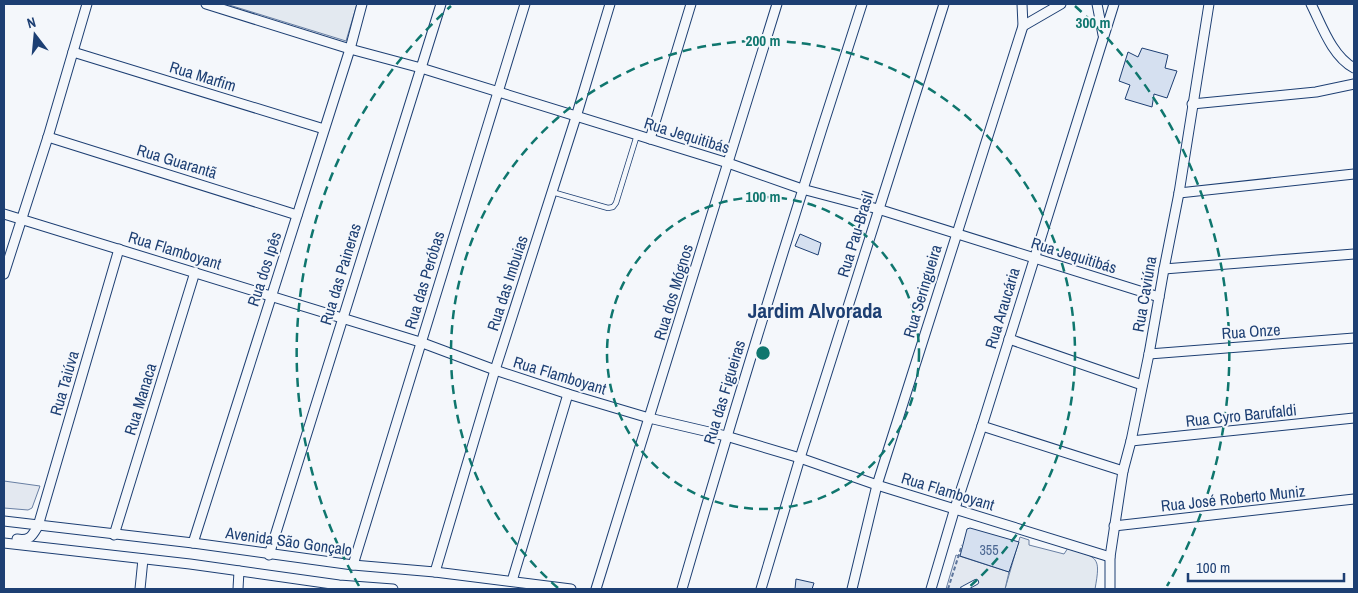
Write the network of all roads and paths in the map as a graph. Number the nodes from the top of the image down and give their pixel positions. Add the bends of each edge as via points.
1 (87, 4) edge
2 (206, 4) edge
3 (362, 4) edge
4 (441, 4) edge
5 (525, 4) edge
6 (610, 4) edge
7 (691, 4) edge
8 (777, 4) edge
9 (862, 4) edge
10 (944, 4) edge
11 (1022, 4) edge
12 (1061, 4) edge
13 (1097, 4) edge
14 (1114, 4) edge
15 (1209, 4) edge
16 (1312, 4) edge
17 (1023, 26) junction
18 (1103, 35) junction
19 (350, 49) junction
20 (73, 52) junction
21 (420, 68) junction
22 (1354, 68) edge
23 (1354, 84) edge
24 (498, 93) junction
25 (1192, 104) junction
26 (576, 117) junction
27 (324, 129) junction
28 (637, 135) junction
29 (48, 136) junction
30 (650, 139) junction
31 (728, 164) junction
32 (1354, 174) edge
33 (802, 189) junction
34 (552, 192) junction
35 (1179, 193) junction
36 (878, 209) junction
37 (4, 214) edge
38 (297, 215) junction
39 (21, 219) junction
40 (956, 235) junction
41 (119, 248) junction
42 (1354, 254) edge
43 (1033, 258) junction
44 (1164, 269) junction
45 (195, 272) junction
46 (4, 274) edge
47 (272, 296) junction
48 (1159, 297) junction
49 (342, 318) junction
50 (1354, 338) edge
51 (1008, 339) junction
52 (420, 342) junction
53 (1150, 354) junction
54 (495, 370) junction
55 (1142, 385) junction
56 (568, 394) junction
57 (650, 418) junction
58 (1354, 418) edge
59 (982, 426) junction
60 (726, 436) junction
61 (1131, 441) junction
62 (800, 458) junction
63 (1123, 471) junction
64 (877, 485) junction
65 (1354, 499) edge
66 (955, 508) junction
67 (4, 521) edge
68 (38, 526) junction
69 (1114, 526) junction
70 (114, 535) junction
71 (4, 538) edge
72 (4, 543) edge
73 (193, 543) junction
74 (962, 545) dead end
75 (269, 555) junction
76 (1110, 556) junction
77 (143, 559) junction
78 (353, 565) junction
79 (239, 572) junction
80 (434, 572) junction
81 (512, 581) junction
82 (976, 582) dead end
83 (339, 587) edge
84 (140, 589) edge
85 (238, 589) edge
86 (393, 589) edge
87 (571, 589) edge
88 (596, 589) edge
89 (682, 589) edge
90 (762, 589) edge
91 (852, 589) edge
92 (931, 589) edge
93 (948, 589) edge
94 (963, 589) edge
95 (1110, 589) edge

1 - 20 street
2 - 19 street, Rua Jequitibás
3 - 19 street, Rua dos Ipês
4 - 21 street, Rua das Paineras
5 - 24 street, Rua das Peróbas
6 - 26 street, Rua das Imbuias
7 - 30 street
8 - 31 street, Rua dos Mógnos
9 - 33 street, Rua das Figueiras
10 - 36 street, Rua Pau-Brasil
11 - 17 street, Rua Seringueira
12 - 17 street
13 - 18 street, Rua Araucária
14 - 18 street, Rua Araucária
15 - 25 street, Rua Caviúna
16 - 22 street via 1334,48 1342,60
17 - 40 street, Rua Seringueira
18 - 43 street, Rua Araucária
19 - 21 street, Rua Jequitibás
19 - 27 street, Rua dos Ipês
20 - 27 street, Rua Marfim
20 - 29 street
21 - 24 street, Rua Jequitibás
21 - 49 street, Rua das Paineras
23 - 25 street via 1316,92
24 - 26 street, Rua Jequitibás
24 - 52 street, Rua das Peróbas
25 - 35 street, Rua Caviúna
26 - 28 street, Rua Jequitibás
26 - 34 street, Rua das Imbuias
27 - 38 street, Rua dos Ipês
28 - 30 street, Rua Jequitibás
28 - 34 lane via 613,207
29 - 38 street, Rua Guarantã
29 - 39 street
30 - 31 street, Rua Jequitibás
31 - 33 street, Rua Jequitibás
31 - 57 street, Rua dos Mógnos
32 - 35 street
33 - 36 street, Rua Jequitibás
33 - 60 street, Rua das Figueiras
34 - 54 street, Rua das Imbuias
35 - 44 street, Rua Caviúna
36 - 40 street, Rua Jequitibás
36 - 62 street, Rua Pau-Brasil
37 - 39 street, Rua Flamboyant
38 - 47 street, Rua dos Ipês
39 - 41 street, Rua Flamboyant
39 - 46 street
40 - 43 street, Rua Jequitibás
40 - 64 street, Rua Seringueira
41 - 45 street, Rua Flamboyant
41 - 68 street, Rua Taiúva
42 - 44 street
43 - 48 street, Rua Jequitibás
43 - 51 street, Rua Araucária
44 - 48 street, Rua Caviúna
45 - 47 street, Rua Flamboyant
45 - 70 street, Rua Manaca
47 - 49 street, Rua Flamboyant
47 - 73 street, Rua dos Ipês
48 - 53 street, Rua Caviúna
49 - 52 street, Rua Flamboyant
49 - 75 street, Rua das Paineras
50 - 53 street, Rua Onze
51 - 55 street
51 - 59 street, Rua Araucária
52 - 54 street, Rua Flamboyant
52 - 78 street, Rua das Peróbas
53 - 55 street, Rua Caviúna
54 - 56 street, Rua Flamboyant
54 - 80 street, Rua das Imbuias
55 - 61 street, Rua Caviúna
56 - 57 street, Rua Flamboyant
56 - 81 street
57 - 60 street, Rua Flamboyant
57 - 88 street, Rua dos Mógnos
58 - 61 street, Rua Cyro Barufaldi
59 - 63 street
59 - 66 street, Rua Araucária
60 - 62 street, Rua Flamboyant
60 - 89 street, Rua das Figueiras
61 - 63 street, Rua Caviúna
62 - 64 street, Rua Flamboyant
62 - 90 street, Rua Pau-Brasil
63 - 69 street, Rua Caviúna
64 - 66 street, Rua Flamboyant
64 - 91 street, Rua Seringueira
65 - 69 street, Rua José Roberto Muniz
66 - 76 street, Rua Flamboyant
66 - 92 street, Rua Araucária
67 - 68 street, Avenida São Gonçalo
68 - 70 street, Avenida São Gonçalo
68 - 71 street via 26,540
69 - 76 street, Rua Caviúna
70 - 73 street, Avenida São Gonçalo
72 - 77 street
73 - 75 street, Avenida São Gonçalo
74 - 93 path
75 - 78 street, Avenida São Gonçalo
76 - 95 street, Rua Caviúna
77 - 79 street
77 - 84 street
78 - 80 street, Avenida São Gonçalo
79 - 83 street
79 - 85 street
80 - 81 street, Avenida São Gonçalo
81 - 87 street, Avenida São Gonçalo
82 - 94 lane
83 - 86 street

